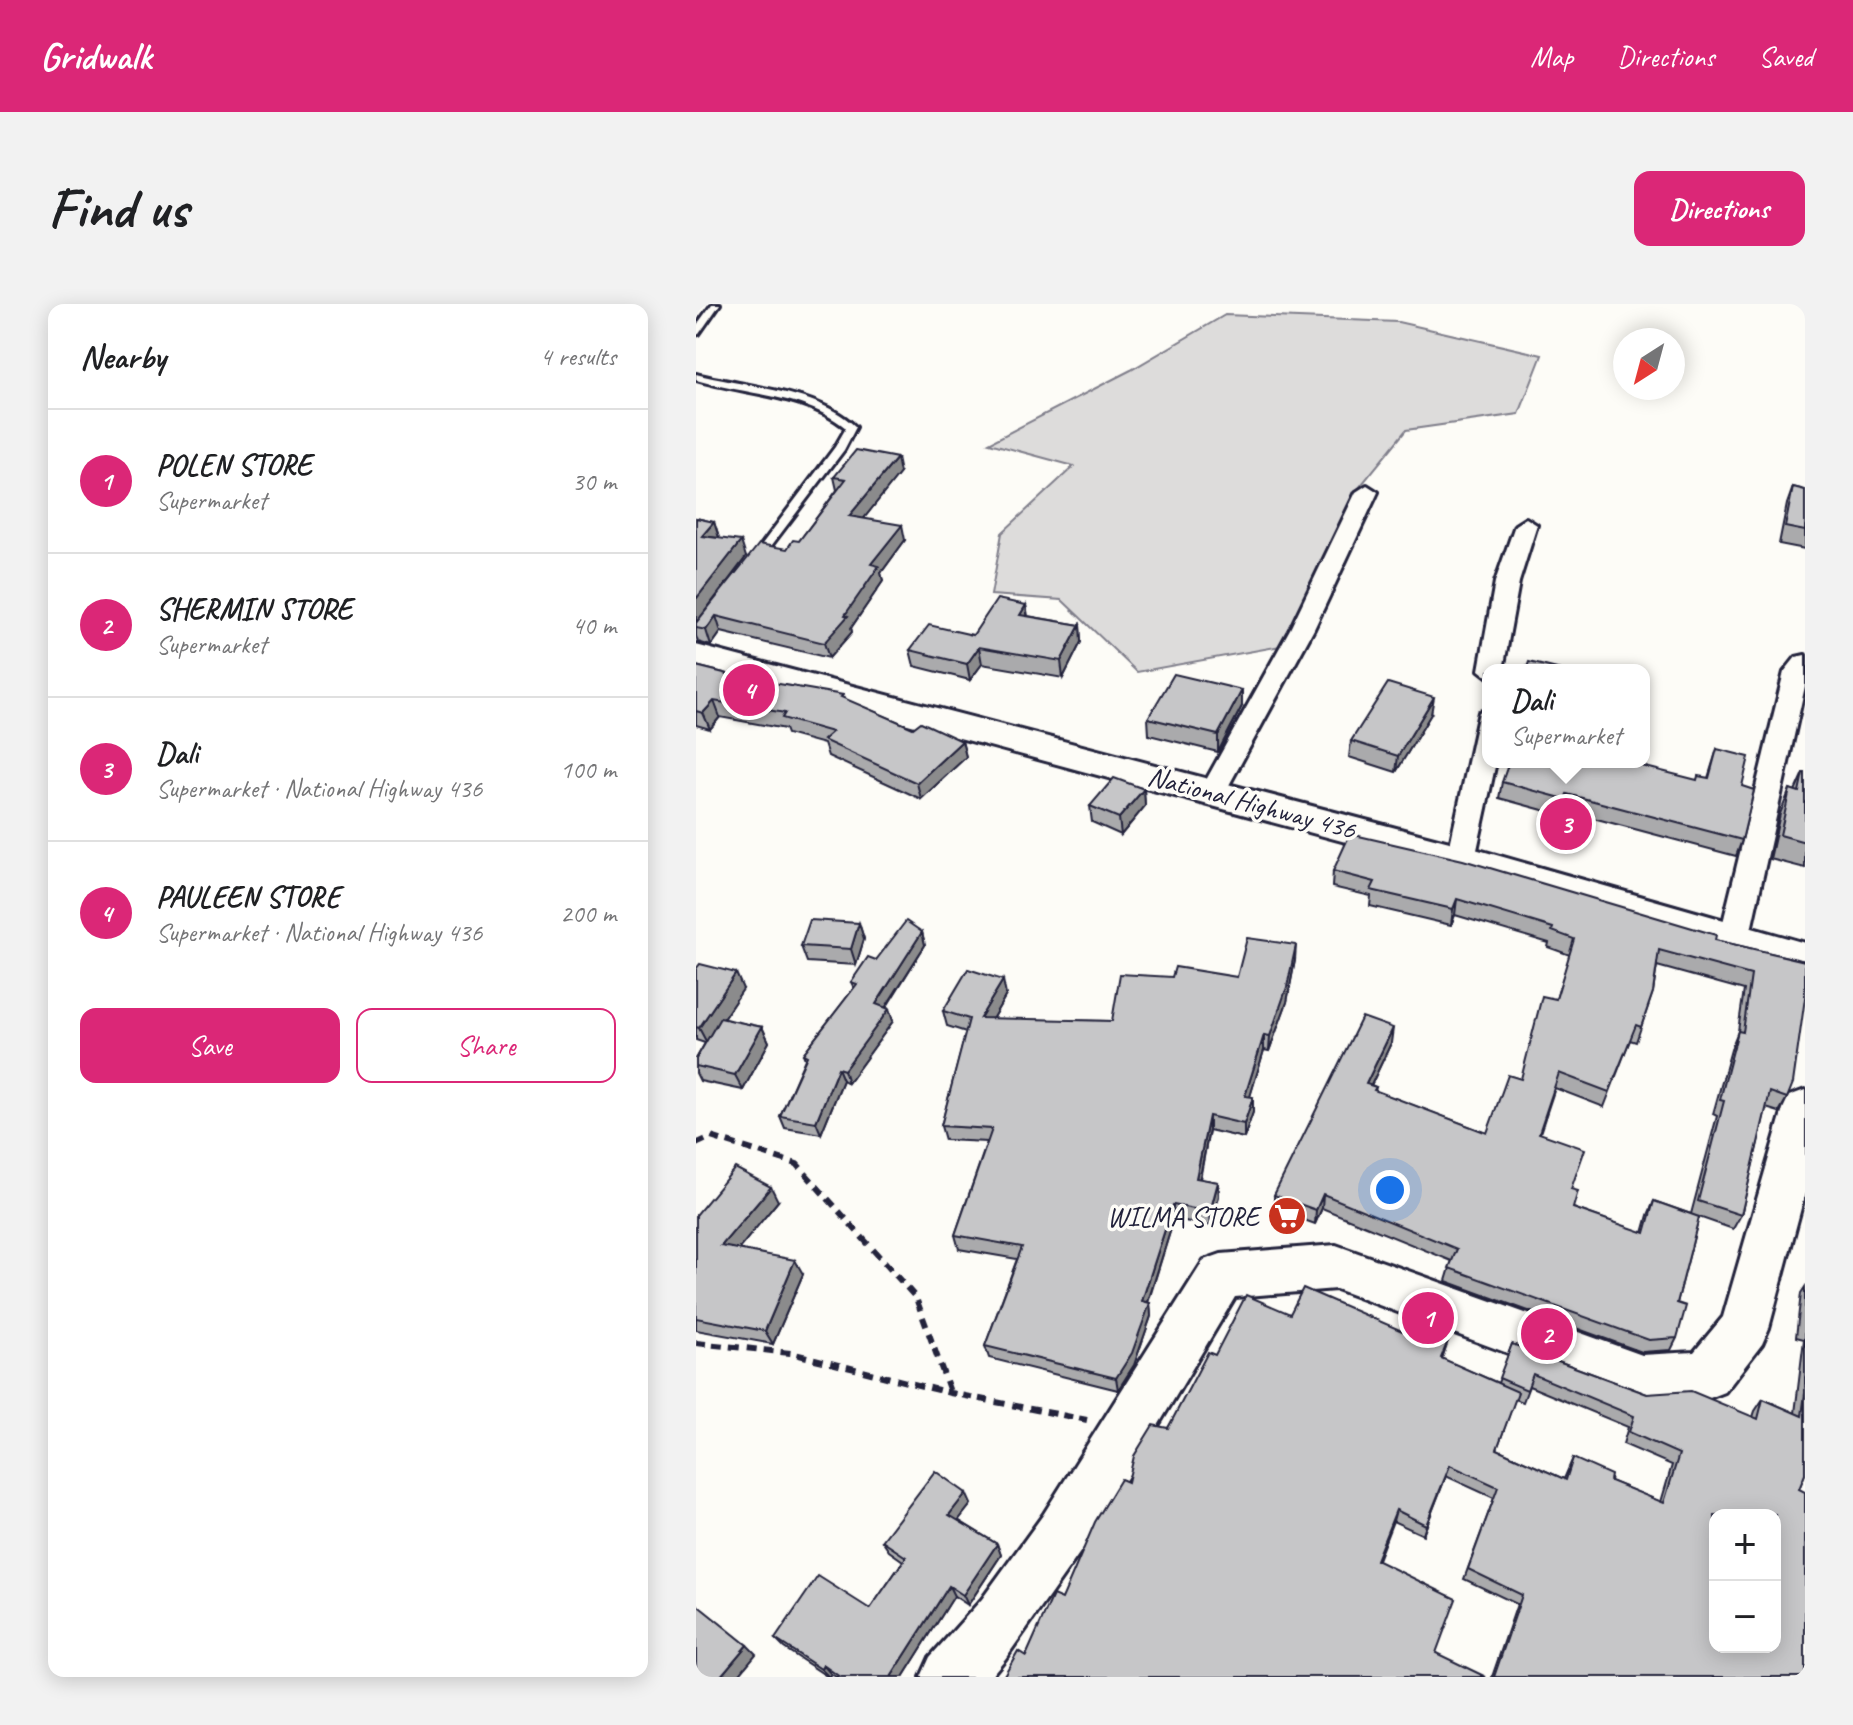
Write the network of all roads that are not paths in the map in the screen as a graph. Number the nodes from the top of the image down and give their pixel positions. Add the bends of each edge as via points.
1 (716, 304) edge
2 (696, 332) edge
3 (696, 377) edge
4 (1367, 492) dead end
5 (1526, 525) dead end
6 (744, 573) edge
7 (696, 656) edge
8 (1805, 663) edge
9 (1492, 664) edge
10 (1482, 765) edge
11 (1213, 791) junction
12 (1461, 859) junction
13 (1734, 939) junction
14 (1805, 959) edge
15 (1805, 1109) edge
16 (950, 1677) edge

1 - 2 lane
3 - 6 lane via 818,406 851,427
4 - 11 street via 1302,629
5 - 9 street via 1507,582
7 - 11 main road, National Highway 436
8 - 13 street via 1796,672 1785,713
10 - 12 street
11 - 12 main road, National Highway 436
12 - 13 main road, National Highway 436
13 - 14 main road, National Highway 436
15 - 16 main road via 1744,1328 1707,1375 1642,1379 1336,1267 1221,1276 1131,1428 1037,1571 982,1645

